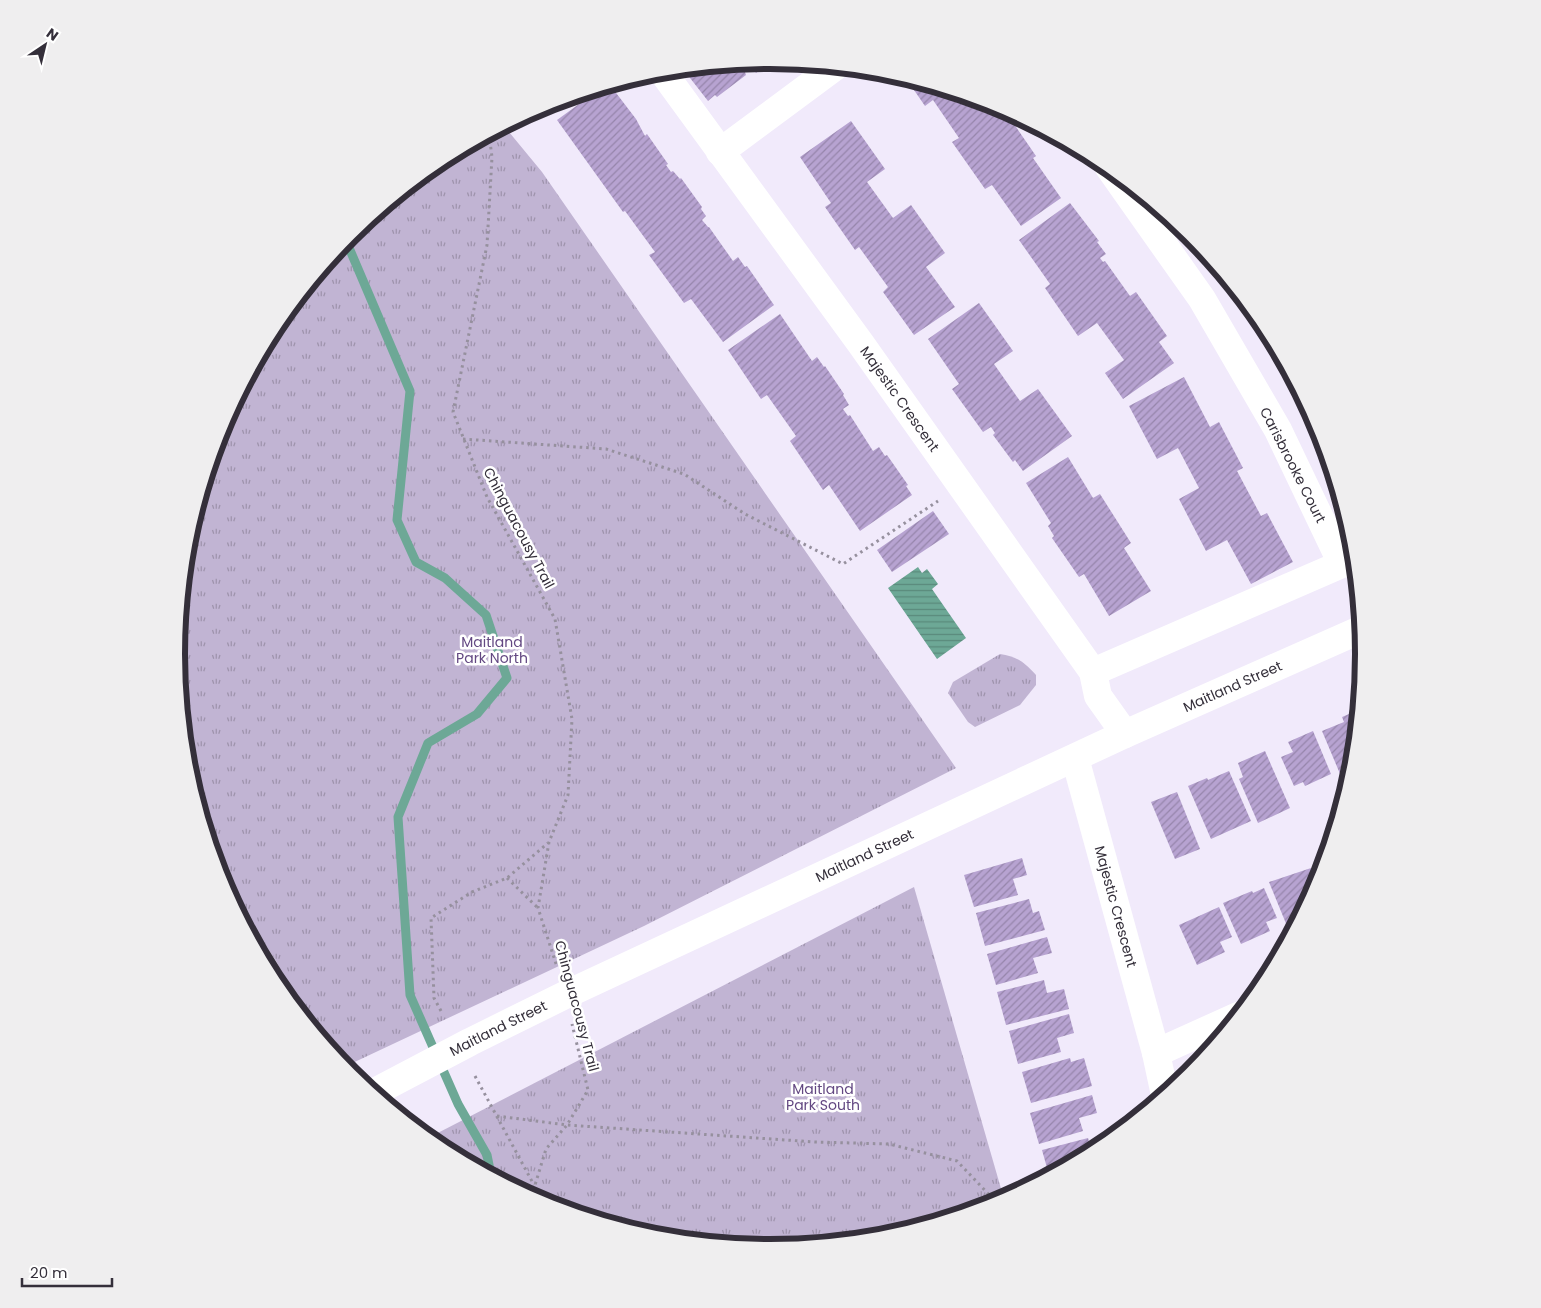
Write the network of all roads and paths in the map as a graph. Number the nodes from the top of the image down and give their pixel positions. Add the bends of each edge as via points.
1 (828, 72) edge
2 (667, 78) edge
3 (490, 141) edge
4 (720, 152) junction
5 (1123, 187) edge
6 (463, 439) junction
7 (961, 486) junction
8 (1355, 632) edge
9 (1093, 672) junction
10 (1124, 734) junction
11 (1075, 758) junction
12 (549, 842) junction
13 (507, 878) junction
14 (538, 908) junction
15 (565, 995) junction
16 (441, 1011) dead end
17 (1226, 1022) edge
18 (1156, 1053) junction
19 (475, 1076) dead end
20 (1163, 1087) edge
21 (380, 1089) edge
22 (497, 1116) junction
23 (567, 1125) junction
24 (535, 1185) junction
25 (534, 1189) edge
26 (990, 1196) edge

1 - 4 street
2 - 4 street, Majestic Crescent
3 - 6 path, Chinguacousy Trail via 492,157 487,245 454,412
4 - 7 street, Majestic Crescent
5 - 9 street, Carisbrooke Court via 1202,299 1278,430 1342,564
6 - 7 path via 606,450 684,474 745,514 843,564
6 - 12 path, Chinguacousy Trail via 487,497 554,619 572,719 568,795
7 - 9 street, Majestic Crescent
8 - 10 street, Maitland Street
9 - 10 street, Majestic Crescent via 1098,696
10 - 11 street, Maitland Street
11 - 15 street, Maitland Street
11 - 18 street, Majestic Crescent
12 - 13 path, Chinguacousy Trail
12 - 14 path, Chinguacousy Trail
13 - 14 path, Chinguacousy Trail
13 - 16 path, Chinguacousy Trail via 472,892 431,918 434,998
14 - 15 path, Chinguacousy Trail
15 - 21 street, Maitland Street
15 - 23 path, Chinguacousy Trail via 588,1090
17 - 18 street
18 - 20 street, Majestic Crescent
19 - 22 path
22 - 23 path
22 - 24 path
23 - 24 path, Chinguacousy Trail via 546,1149
23 - 26 path via 889,1144 957,1161
24 - 25 path, Chinguacousy Trail

